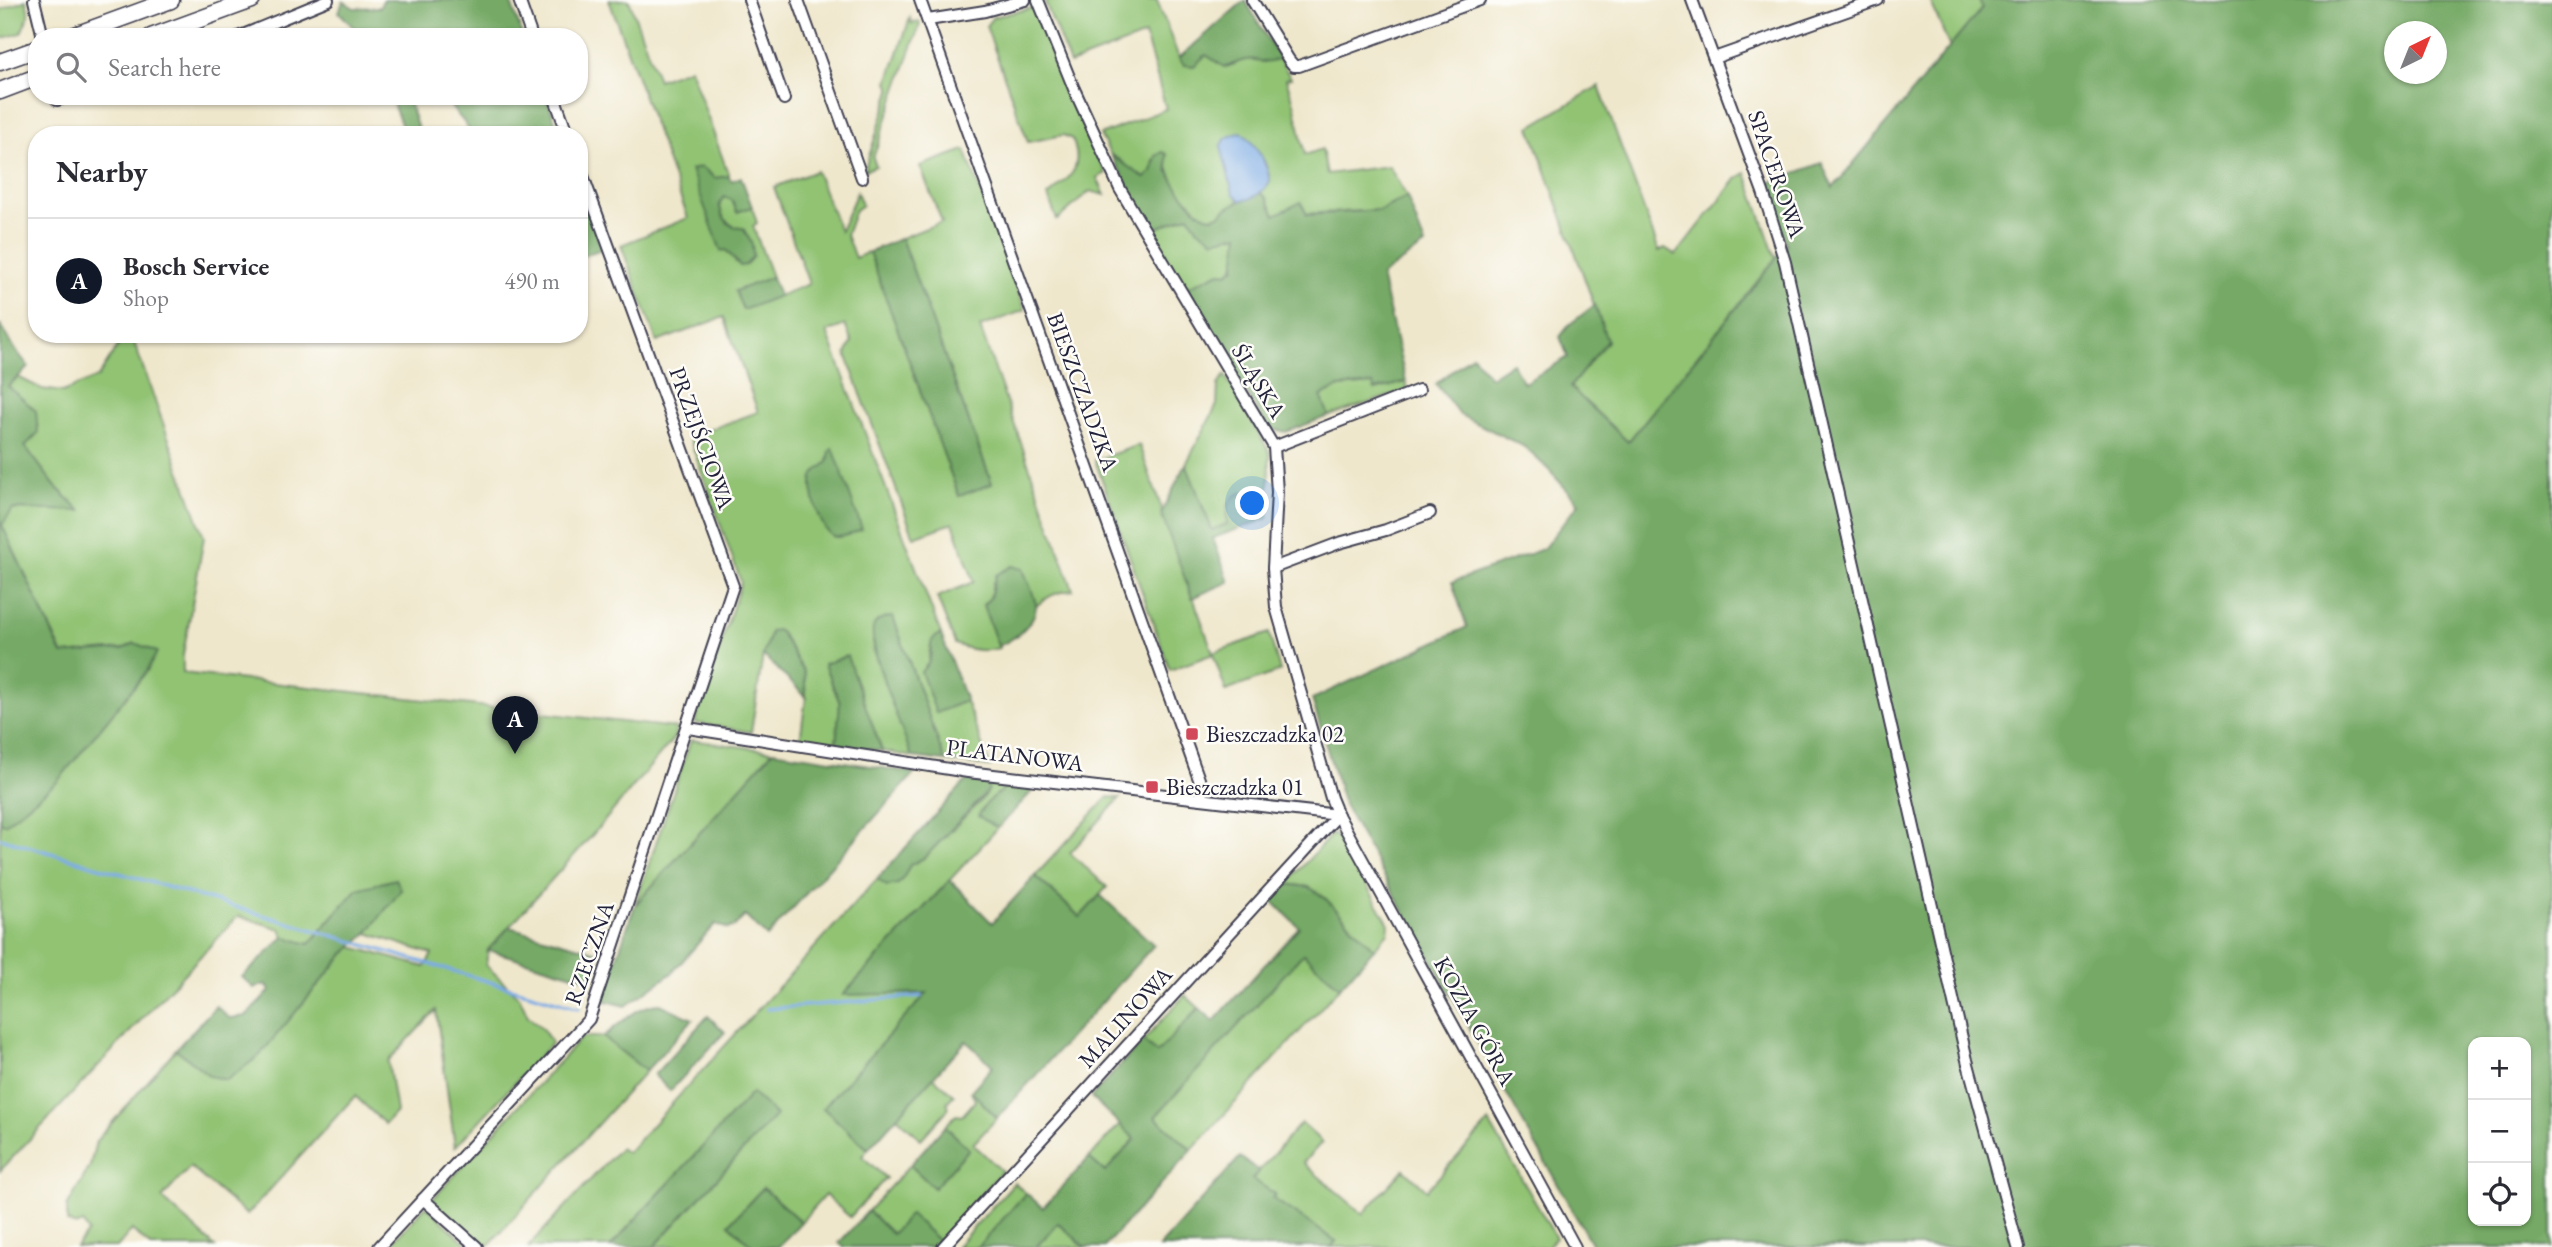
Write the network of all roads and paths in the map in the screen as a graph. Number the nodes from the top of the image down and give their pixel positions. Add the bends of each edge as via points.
1 (34, 0) edge
2 (172, 0) edge
3 (252, 0) edge
4 (328, 0) edge
5 (519, 0) edge
6 (749, 0) edge
7 (798, 0) edge
8 (920, 0) edge
9 (1025, 0) edge
10 (1038, 0) edge
11 (1252, 0) edge
12 (1480, 0) edge
13 (1692, 0) edge
14 (1878, 0) edge
15 (928, 20) junction
16 (41, 28) edge
17 (95, 28) edge
18 (176, 28) edge
19 (260, 28) edge
20 (529, 28) edge
21 (28, 52) edge
22 (1714, 58) junction
23 (0, 62) edge
24 (28, 78) edge
25 (0, 91) edge
26 (784, 99) dead end
27 (557, 105) edge
28 (565, 126) edge
29 (862, 178) dead end
30 (588, 190) edge
31 (1419, 390) dead end
32 (1274, 447) junction
33 (1430, 513) dead end
34 (1273, 568) junction
35 (688, 727) junction
36 (1202, 799) junction
37 (1338, 816) junction
38 (423, 1199) junction
39 (379, 1247) edge
40 (477, 1247) edge
41 (943, 1247) edge
42 (1575, 1247) edge
43 (2018, 1247) edge

1 - 16 street
2 - 17 main road
3 - 18 main road
4 - 19 street
5 - 20 street
6 - 26 street
7 - 29 street
8 - 15 street, BIESZCZADZKA
9 - 15 street
10 - 32 street, ŚLĄSKA via 1120,189
11 - 12 street via 1294,66
13 - 22 street, SPACEROWA
14 - 22 street
15 - 36 street, BIESZCZADZKA
21 - 23 main road
22 - 43 street, SPACEROWA via 1785,261 1967,1060
24 - 25 main road
27 - 28 street
30 - 35 street, PRZEJŚCIOWA via 733,586
31 - 32 street
32 - 34 street, ŚLĄSKA
33 - 34 street
34 - 37 street, ŚLĄSKA via 1278,616
35 - 36 street, PLATANOWA via 968,772
35 - 38 street, RZECZNA via 589,1019
36 - 37 street, PLATANOWA
37 - 41 street, MALINOWA
37 - 42 street, KOZIA GÓRA
38 - 39 street, RZECZNA
38 - 40 street

